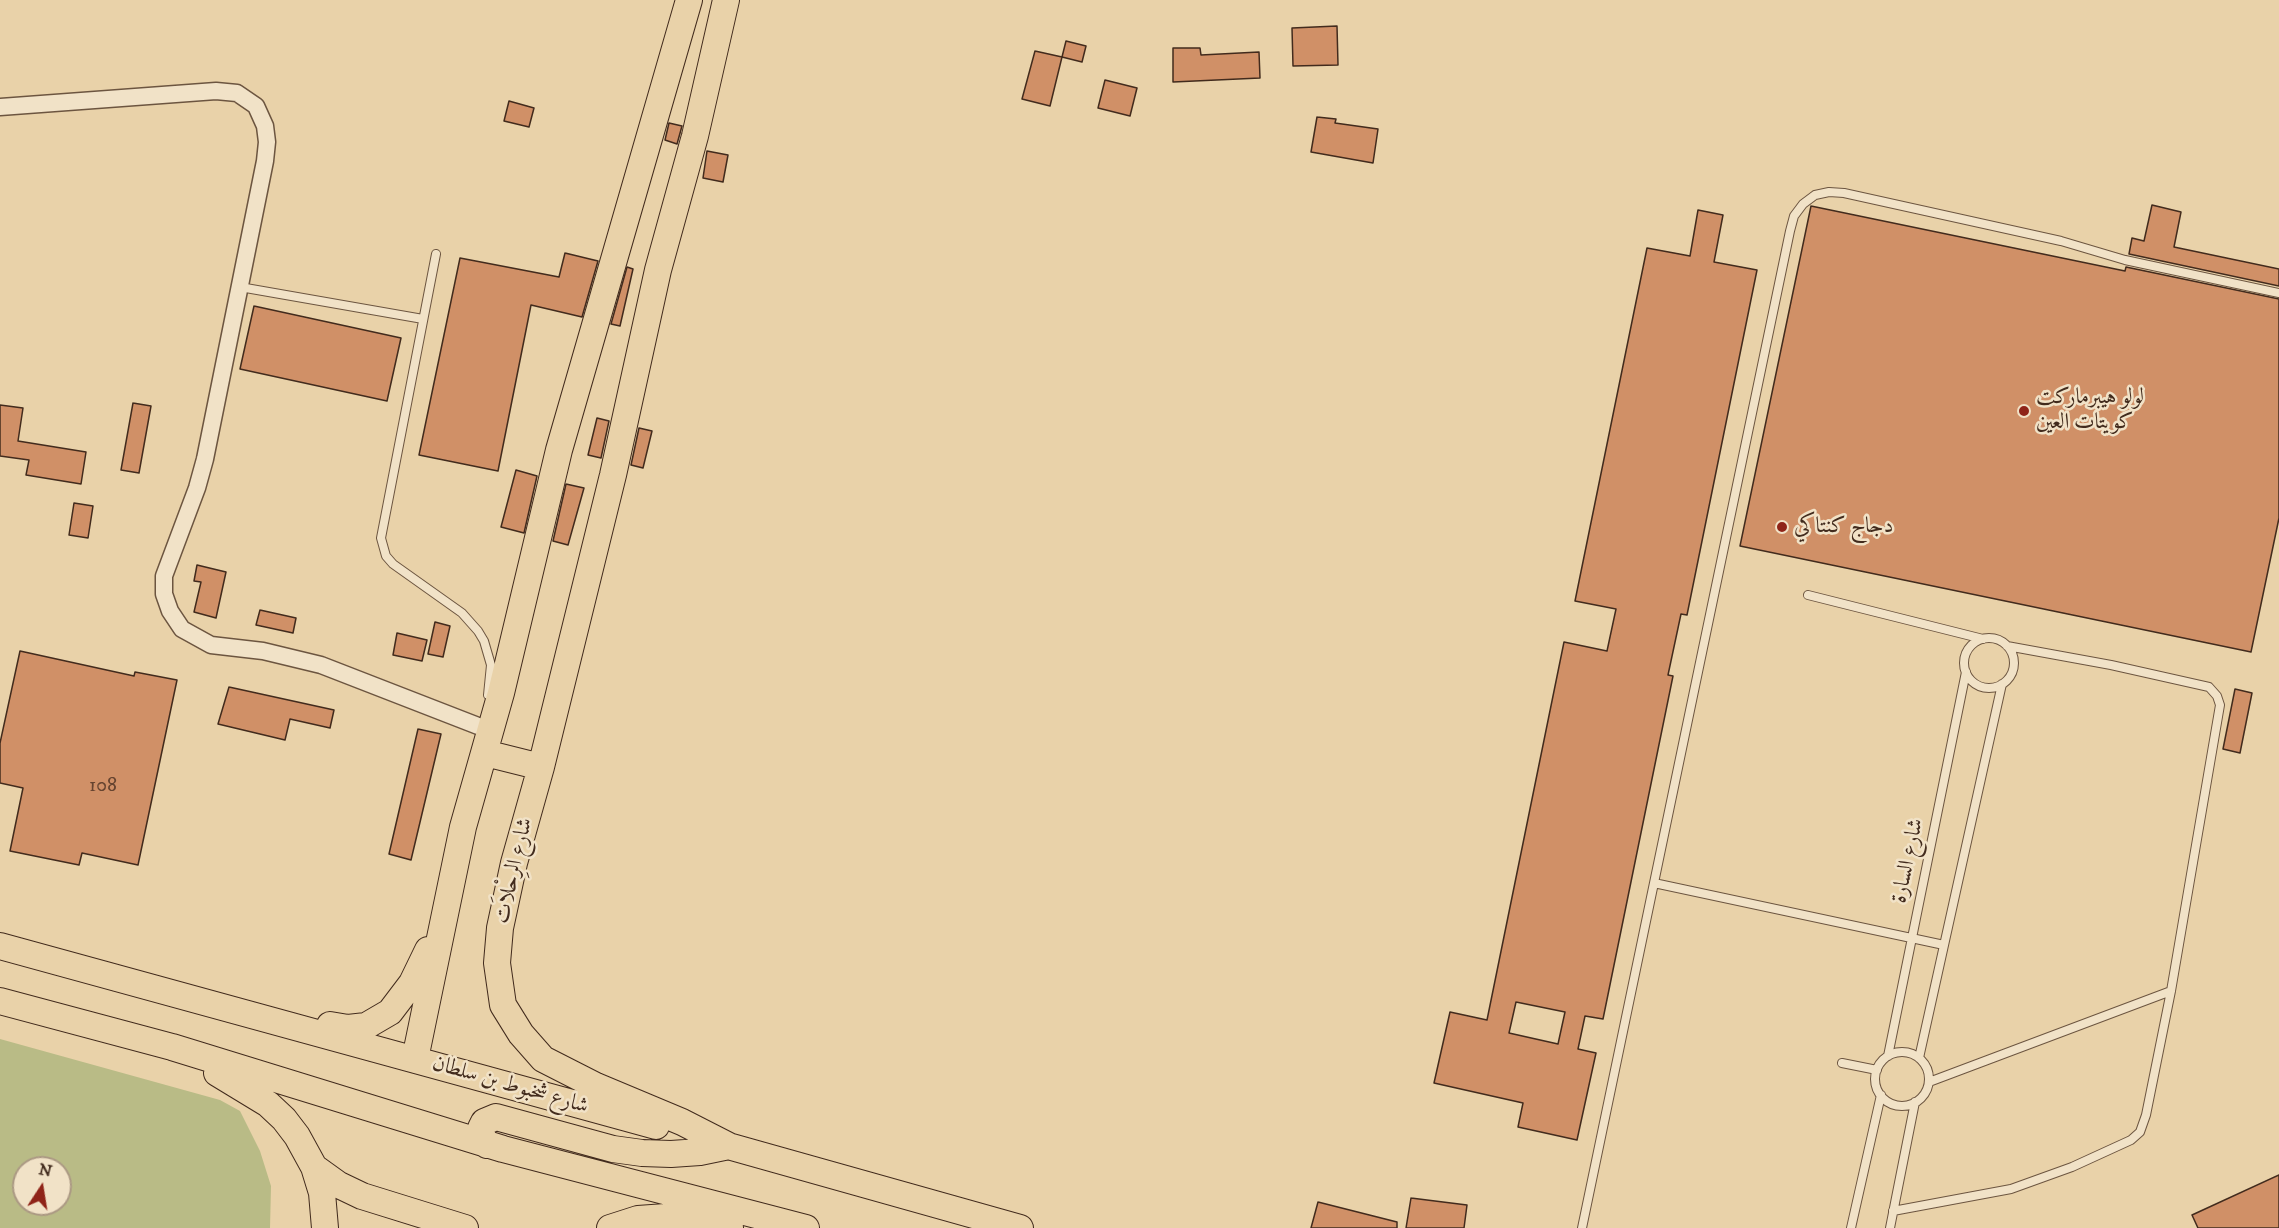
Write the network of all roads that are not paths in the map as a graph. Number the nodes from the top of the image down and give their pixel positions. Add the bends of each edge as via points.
1 (689, 0) edge
2 (726, 0) edge
3 (0, 107) edge
4 (436, 254) dead end
5 (240, 287) junction
6 (2279, 293) edge
7 (423, 319) junction
8 (1808, 595) dead end
9 (1983, 639) junction
10 (2007, 646) junction
11 (1966, 672) junction
12 (2002, 684) junction
13 (484, 727) junction
14 (541, 767) junction
15 (1654, 883) junction
16 (444, 916) junction
17 (1912, 938) junction
18 (1944, 945) junction
19 (0, 946) edge
20 (2171, 991) junction
21 (0, 1001) edge
22 (218, 1005) junction
23 (172, 1047) junction
24 (1887, 1056) junction
25 (1919, 1058) junction
26 (415, 1059) junction
27 (1842, 1063) dead end
28 (1877, 1070) junction
29 (1929, 1082) junction
30 (1881, 1095) junction
31 (1915, 1102) junction
32 (487, 1145) junction
33 (729, 1146) junction
34 (314, 1167) junction
35 (1893, 1211) junction
36 (325, 1228) edge
37 (465, 1228) edge
38 (610, 1228) edge
39 (730, 1228) edge
40 (806, 1228) edge
41 (1020, 1228) edge
42 (1582, 1228) edge
43 (1851, 1228) edge
44 (1890, 1228) edge

1 - 13 main road via 568,418
2 - 14 main road, شارع الرِحْلاَت
3 - 5 street via 216,91 237,93 256,106 267,142
4 - 7 lane
5 - 7 lane
5 - 13 street via 205,459 164,576 164,594 170,611 182,629 211,645 263,651 321,665
6 - 15 lane via 1844,193 1815,195 1803,204 1790,231
7 - 13 lane via 382,546 393,564 462,613 478,631 491,665
8 - 9 lane
9 - 10 lane via 2000,640
9 - 11 lane via 1969,648
10 - 12 lane via 2014,662 2009,678
10 - 20 lane via 2172,678 2209,687 2217,696 2220,705
11 - 12 lane via 1986,687
11 - 17 lane, شارع السارة
12 - 18 lane
13 - 14 main road
13 - 16 main road
14 - 33 main road, شارع الرِحْلاَت via 500,928 497,963 503,1005 543,1059
15 - 17 lane
15 - 42 lane
16 - 22 main road via 402,997 390,1012 366,1026 348,1028
16 - 26 main road
17 - 18 lane
17 - 24 lane, شارع السارة
18 - 25 lane
19 - 22 main road, شارع شخبوط بن سلطان
20 - 29 lane
20 - 35 lane via 2146,1115 2140,1132 2131,1140 2011,1189
21 - 23 main road
22 - 26 main road, شارع شخبوط بن سلطان
23 - 32 main road
23 - 34 main road via 268,1104 297,1136
24 - 25 lane via 1904,1052
24 - 28 lane
25 - 29 lane via 1929,1073
26 - 33 main road, شارع شخبوط بن سلطان
27 - 28 lane
28 - 30 lane via 1875,1078
29 - 31 lane
30 - 31 lane via 1897,1105
30 - 43 lane
31 - 35 lane
32 - 33 main road via 481,1128 484,1122 496,1117 613,1149 642,1153 700,1152
32 - 40 main road
33 - 41 main road, شارع شخبوط بن سلطان
34 - 36 main road via 322,1192
34 - 37 main road via 362,1196
35 - 44 lane
38 - 39 main road via 638,1219 680,1216

